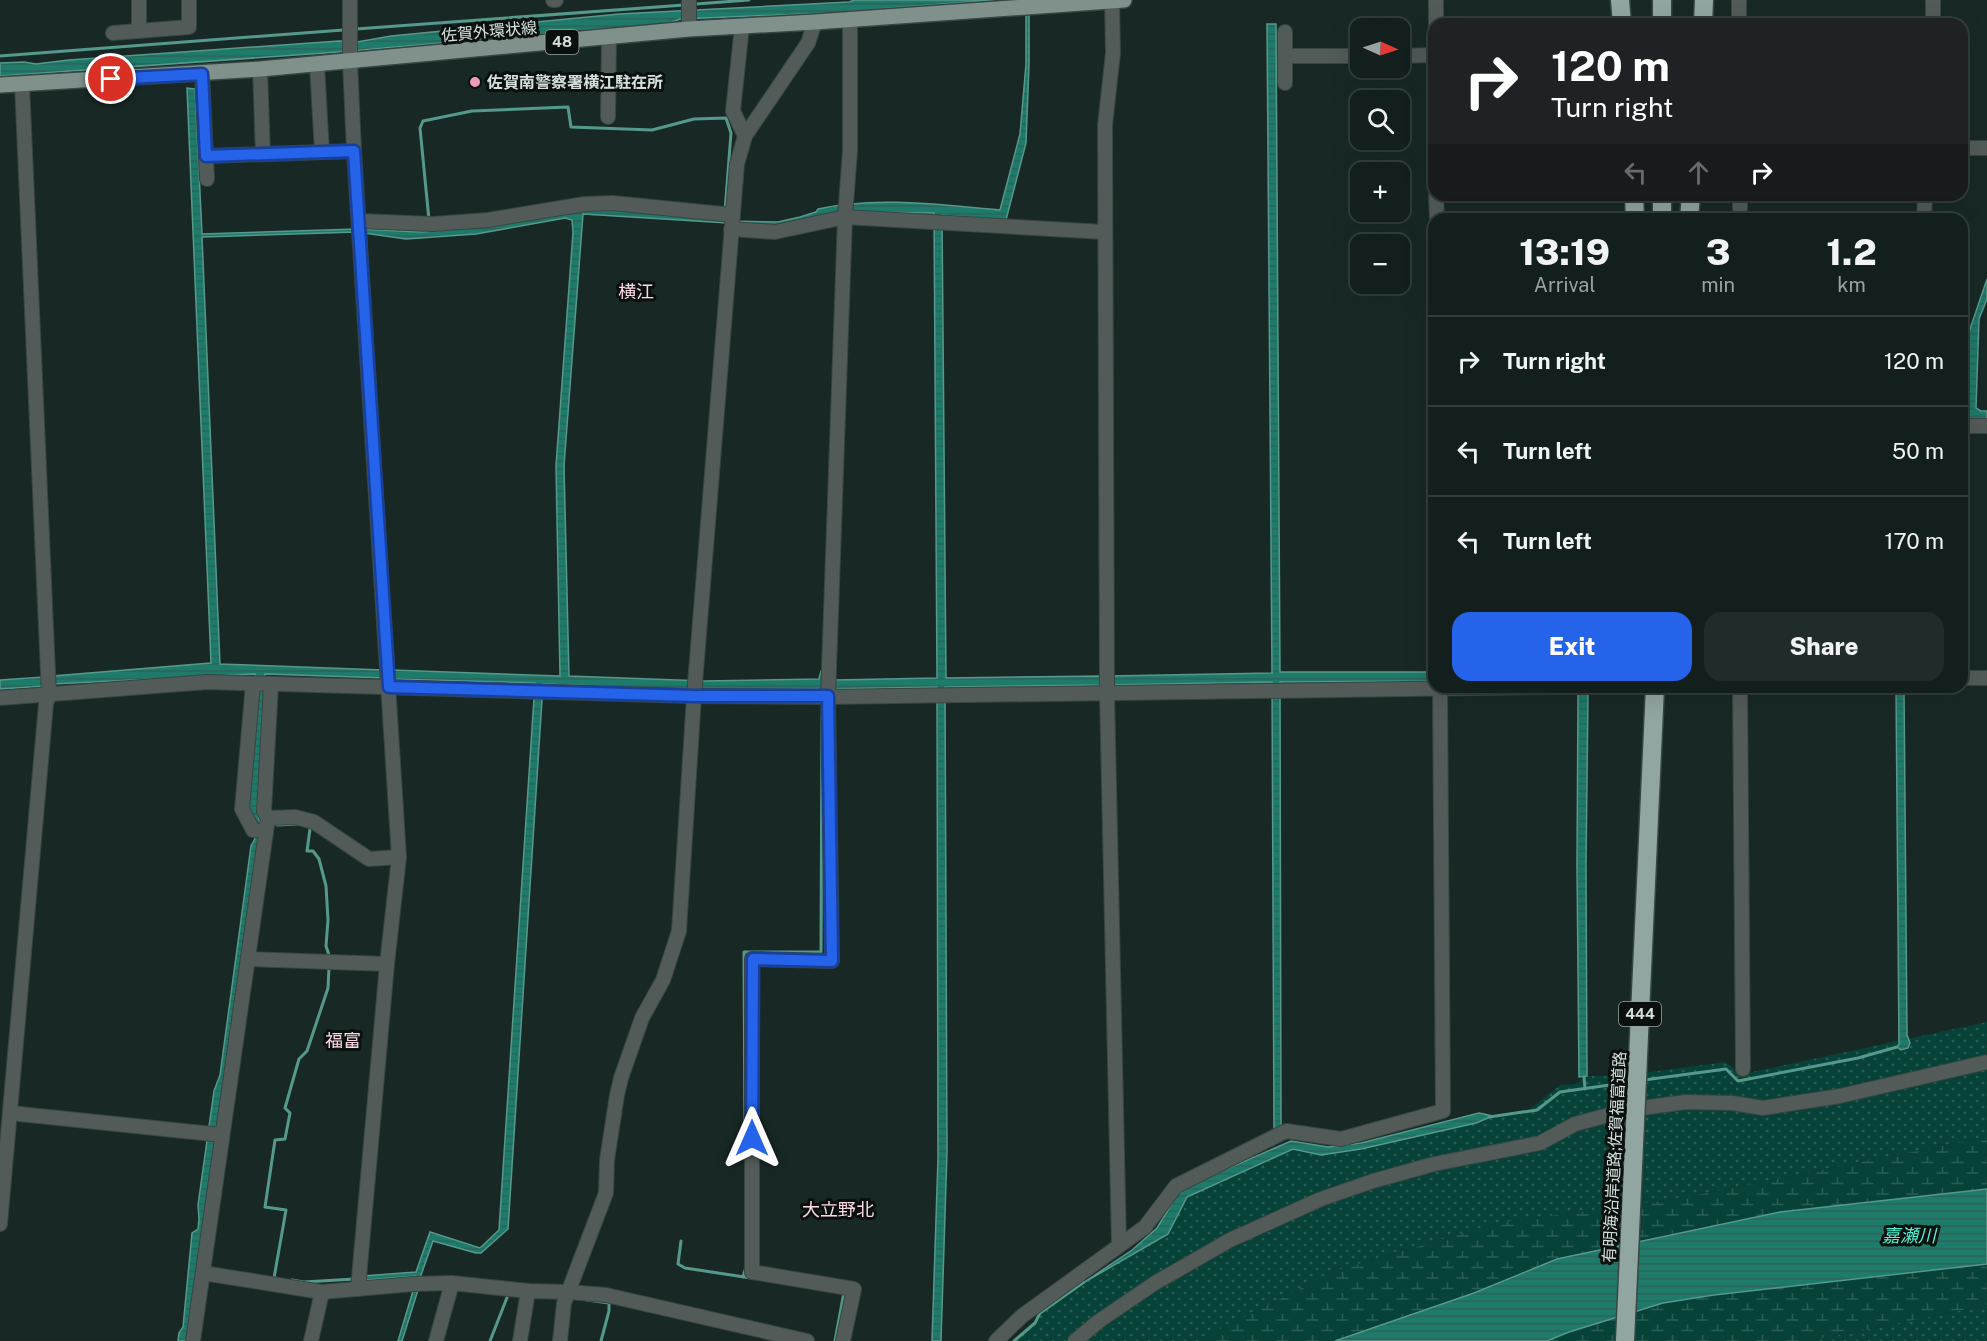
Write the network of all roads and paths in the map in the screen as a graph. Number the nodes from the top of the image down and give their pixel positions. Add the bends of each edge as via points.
1 (139, 0) edge
2 (189, 0) edge
3 (350, 0) edge
4 (1436, 0) edge
5 (1620, 0) edge
6 (1662, 0) edge
7 (1704, 0) edge
8 (1739, 0) edge
9 (1934, 0) edge
10 (1118, 1) edge
11 (689, 15) edge
12 (1436, 18) edge
13 (1622, 18) edge
14 (1662, 18) edge
15 (1702, 18) edge
16 (1739, 18) edge
17 (1932, 18) edge
18 (850, 19) junction
19 (815, 22) junction
20 (742, 26) junction
21 (139, 31) junction
22 (1285, 32) dead end
23 (113, 33) dead end
24 (609, 37) junction
25 (1285, 56) junction
26 (1350, 56) edge
27 (1410, 56) edge
28 (1428, 56) edge
29 (350, 60) junction
30 (317, 65) junction
31 (260, 69) junction
32 (202, 74) junction
33 (1285, 83) dead end
34 (22, 84) junction
35 (0, 86) edge
36 (608, 117) dead end
37 (745, 136) junction
38 (1987, 147) edge
39 (1968, 148) edge
40 (354, 151) junction
41 (322, 152) junction
42 (263, 154) junction
43 (206, 156) junction
44 (207, 179) dead end
45 (845, 211) junction
46 (728, 218) junction
47 (360, 227) junction
48 (1104, 232) junction
49 (1968, 426) edge
50 (1987, 426) edge
51 (388, 678) junction
52 (1968, 678) edge
53 (1987, 678) edge
54 (253, 684) junction
55 (271, 685) junction
56 (829, 688) junction
57 (1428, 688) edge
58 (1107, 691) junction
59 (49, 692) junction
60 (1440, 693) edge
61 (1655, 693) edge
62 (1740, 693) edge
63 (694, 696) junction
64 (0, 698) edge
65 (262, 826) junction
66 (399, 857) junction
67 (248, 959) junction
68 (387, 964) junction
69 (1984, 1061) edge
70 (1743, 1069) dead end
71 (10, 1113) junction
72 (222, 1135) junction
73 (0, 1224) edge
74 (1119, 1245) junction
75 (203, 1274) junction
76 (358, 1282) junction
77 (452, 1283) junction
78 (321, 1292) junction
79 (527, 1296) junction
80 (566, 1298) junction
81 (193, 1341) edge
82 (311, 1341) edge
83 (435, 1341) edge
84 (520, 1341) edge
85 (561, 1341) edge
86 (807, 1341) edge
87 (843, 1341) edge
88 (996, 1341) edge
89 (1076, 1341) edge
90 (1625, 1341) edge

1 - 21 street
2 - 21 street via 189,27
3 - 29 street
4 - 12 street
5 - 13 highway
6 - 14 highway
7 - 15 highway
8 - 16 street
9 - 17 street
10 - 18 main road, 佐賀外環状線 / 48
10 - 48 street via 1105,125
11 - 20 main road, 佐賀外環状線 / 48
11 - 24 main road, 佐賀外環状線 / 48
18 - 19 main road, 佐賀外環状線 / 48
18 - 45 street via 850,151
19 - 20 main road, 佐賀外環状線 / 48
19 - 37 street via 808,43
20 - 37 street via 733,111
21 - 23 street
22 - 25 street
24 - 29 main road, 佐賀外環状線 / 48
24 - 36 street
25 - 26 street
25 - 33 street
27 - 28 street
29 - 30 main road, 佐賀外環状線 / 48
29 - 40 street
30 - 31 main road, 佐賀外環状線 / 48
30 - 41 street
31 - 32 main road, 佐賀外環状線 / 48
31 - 42 street
32 - 34 main road, 佐賀外環状線 / 48
32 - 43 street
34 - 35 main road, 佐賀外環状線 / 48
34 - 59 street
37 - 46 street
38 - 39 street
40 - 41 street
40 - 47 street
41 - 42 street
42 - 43 street
43 - 44 street
45 - 46 street via 775,232
45 - 48 street
45 - 56 street
46 - 47 street via 613,203 488,220
46 - 63 street
47 - 51 street
48 - 58 street
49 - 50 street
51 - 55 street
51 - 63 street via 539,691
51 - 66 street
52 - 53 street
54 - 55 street
54 - 59 street via 207,682
54 - 65 street via 242,809
55 - 65 street
56 - 58 street via 942,695
56 - 63 street
56 - 87 street via 832,961 753,959 752,1272 854,1289
57 - 58 street
58 - 74 street
59 - 64 street
59 - 71 street
60 - 74 street via 1443,1111 1341,1138 1286,1131 1176,1186 1144,1227
61 - 90 highway, 有明海沿岸道路;佐賀福富道路 / 444, bridge
62 - 70 street
63 - 80 street via 678,931 663,980 642,1018 621,1078 607,1160 606,1193
65 - 66 street via 295,817 314,822 369,859
65 - 67 street
66 - 68 street
67 - 68 street
67 - 72 street
68 - 76 street
69 - 89 street via 1839,1096 1763,1108 1686,1102 1627,1110 1575,1124 1540,1143 1434,1164 1373,1181 1321,1199 1230,1240 1155,1283
71 - 72 street
71 - 73 street
72 - 75 street
74 - 88 street via 1022,1316
75 - 78 street
75 - 81 street
76 - 77 street
76 - 78 street
77 - 79 street
77 - 83 street
78 - 82 street
79 - 80 street
79 - 84 street
80 - 85 street
80 - 86 street via 606,1295

